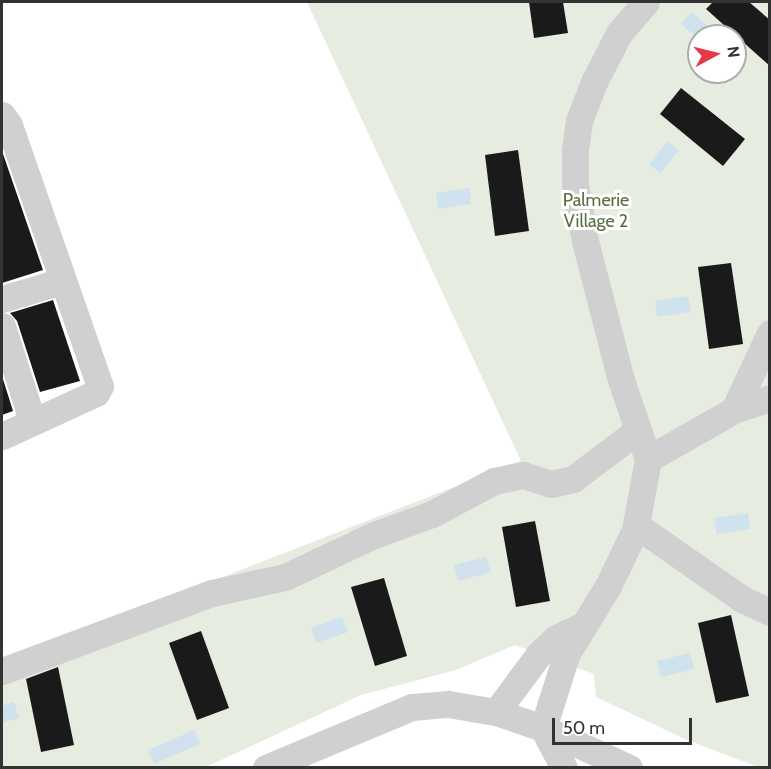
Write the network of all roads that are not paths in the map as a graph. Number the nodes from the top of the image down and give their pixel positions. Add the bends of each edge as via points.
1 (645, 2) edge
2 (2, 115) edge
3 (62, 281) junction
4 (2, 299) edge
5 (2, 326) edge
6 (770, 333) edge
7 (770, 398) edge
8 (734, 410) junction
9 (32, 420) junction
10 (638, 430) junction
11 (2, 436) edge
12 (648, 459) junction
13 (636, 525) junction
14 (770, 612) edge
15 (583, 625) junction
16 (2, 670) edge
17 (496, 712) junction
18 (543, 728) junction
19 (266, 768) edge
20 (564, 768) edge
21 (629, 768) edge

1 - 10 street via 619,33 594,82 579,121 575,151 575,184 585,241
2 - 3 street via 9,125
3 - 4 street
3 - 9 street via 69,291 99,390
5 - 9 street
6 - 8 street
7 - 8 street
8 - 12 street
9 - 11 street
10 - 12 street
10 - 16 street via 573,479 551,484 523,476 494,481 432,514 374,535 285,577 212,593
12 - 13 street
13 - 14 street via 742,599
13 - 15 street via 613,578
15 - 17 street via 556,638 539,654
15 - 18 street via 563,663
17 - 18 street
17 - 19 street via 447,704 412,707
18 - 20 street
18 - 21 street

